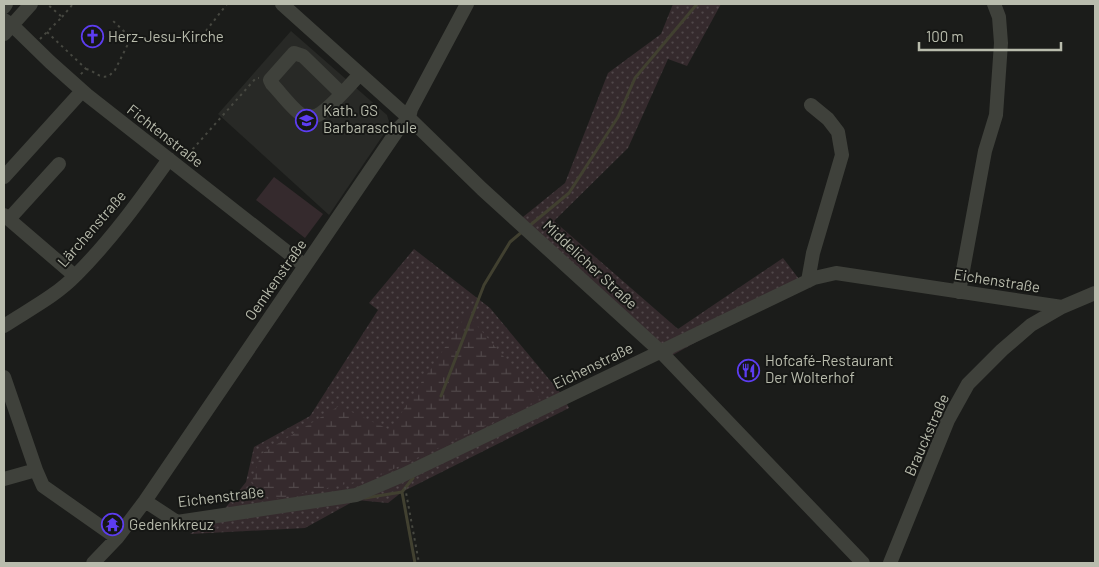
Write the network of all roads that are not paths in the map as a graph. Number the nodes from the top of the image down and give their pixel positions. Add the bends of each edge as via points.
1 (31, 4) edge
2 (282, 4) edge
3 (467, 4) edge
4 (994, 4) edge
5 (6, 26) edge
6 (360, 74) junction
7 (78, 87) junction
8 (341, 93) junction
9 (811, 105) dead end
10 (409, 118) junction
11 (174, 163) junction
12 (58, 164) dead end
13 (4, 177) edge
14 (7, 217) edge
15 (306, 266) junction
16 (75, 276) junction
17 (808, 281) junction
18 (958, 292) junction
19 (1095, 293) edge
20 (1062, 307) junction
21 (4, 326) edge
22 (660, 351) junction
23 (4, 377) edge
24 (36, 470) junction
25 (4, 479) edge
26 (145, 501) junction
27 (116, 538) junction
28 (93, 563) edge
29 (863, 563) edge
30 (890, 563) edge

1 - 5 street
2 - 6 street, Middelicher Straße
3 - 10 street, Oemkenstraße
4 - 18 street via 1001,43 996,116 985,151
5 - 7 street, Fichtenstraße
6 - 8 street
6 - 10 street, Middelicher Straße
7 - 11 street, Fichtenstraße
7 - 13 street
8 - 8 street via 321,113 308,117 301,114 270,80 294,53 303,56
9 - 17 street via 828,118 838,132 842,155
10 - 15 street, Oemkenstraße
10 - 22 street, Middelicher Straße
11 - 15 street, Fichtenstraße
11 - 16 street, Lärchenstraße
12 - 14 street
14 - 16 street
15 - 26 street, Oemkenstraße
16 - 21 street, Lärchenstraße
17 - 18 street, Eichenstraße via 836,273
17 - 22 street, Eichenstraße
18 - 20 street, Eichenstraße
19 - 20 street, Brauckstraße
20 - 30 street, Brauckstraße via 1031,325 968,384 948,420
22 - 26 street, Eichenstraße via 356,495 177,522
22 - 29 street, Middelicher Straße
23 - 24 street
24 - 25 street
24 - 27 street via 43,486
26 - 27 street, Oemkenstraße
27 - 28 street, Oemkenstraße

